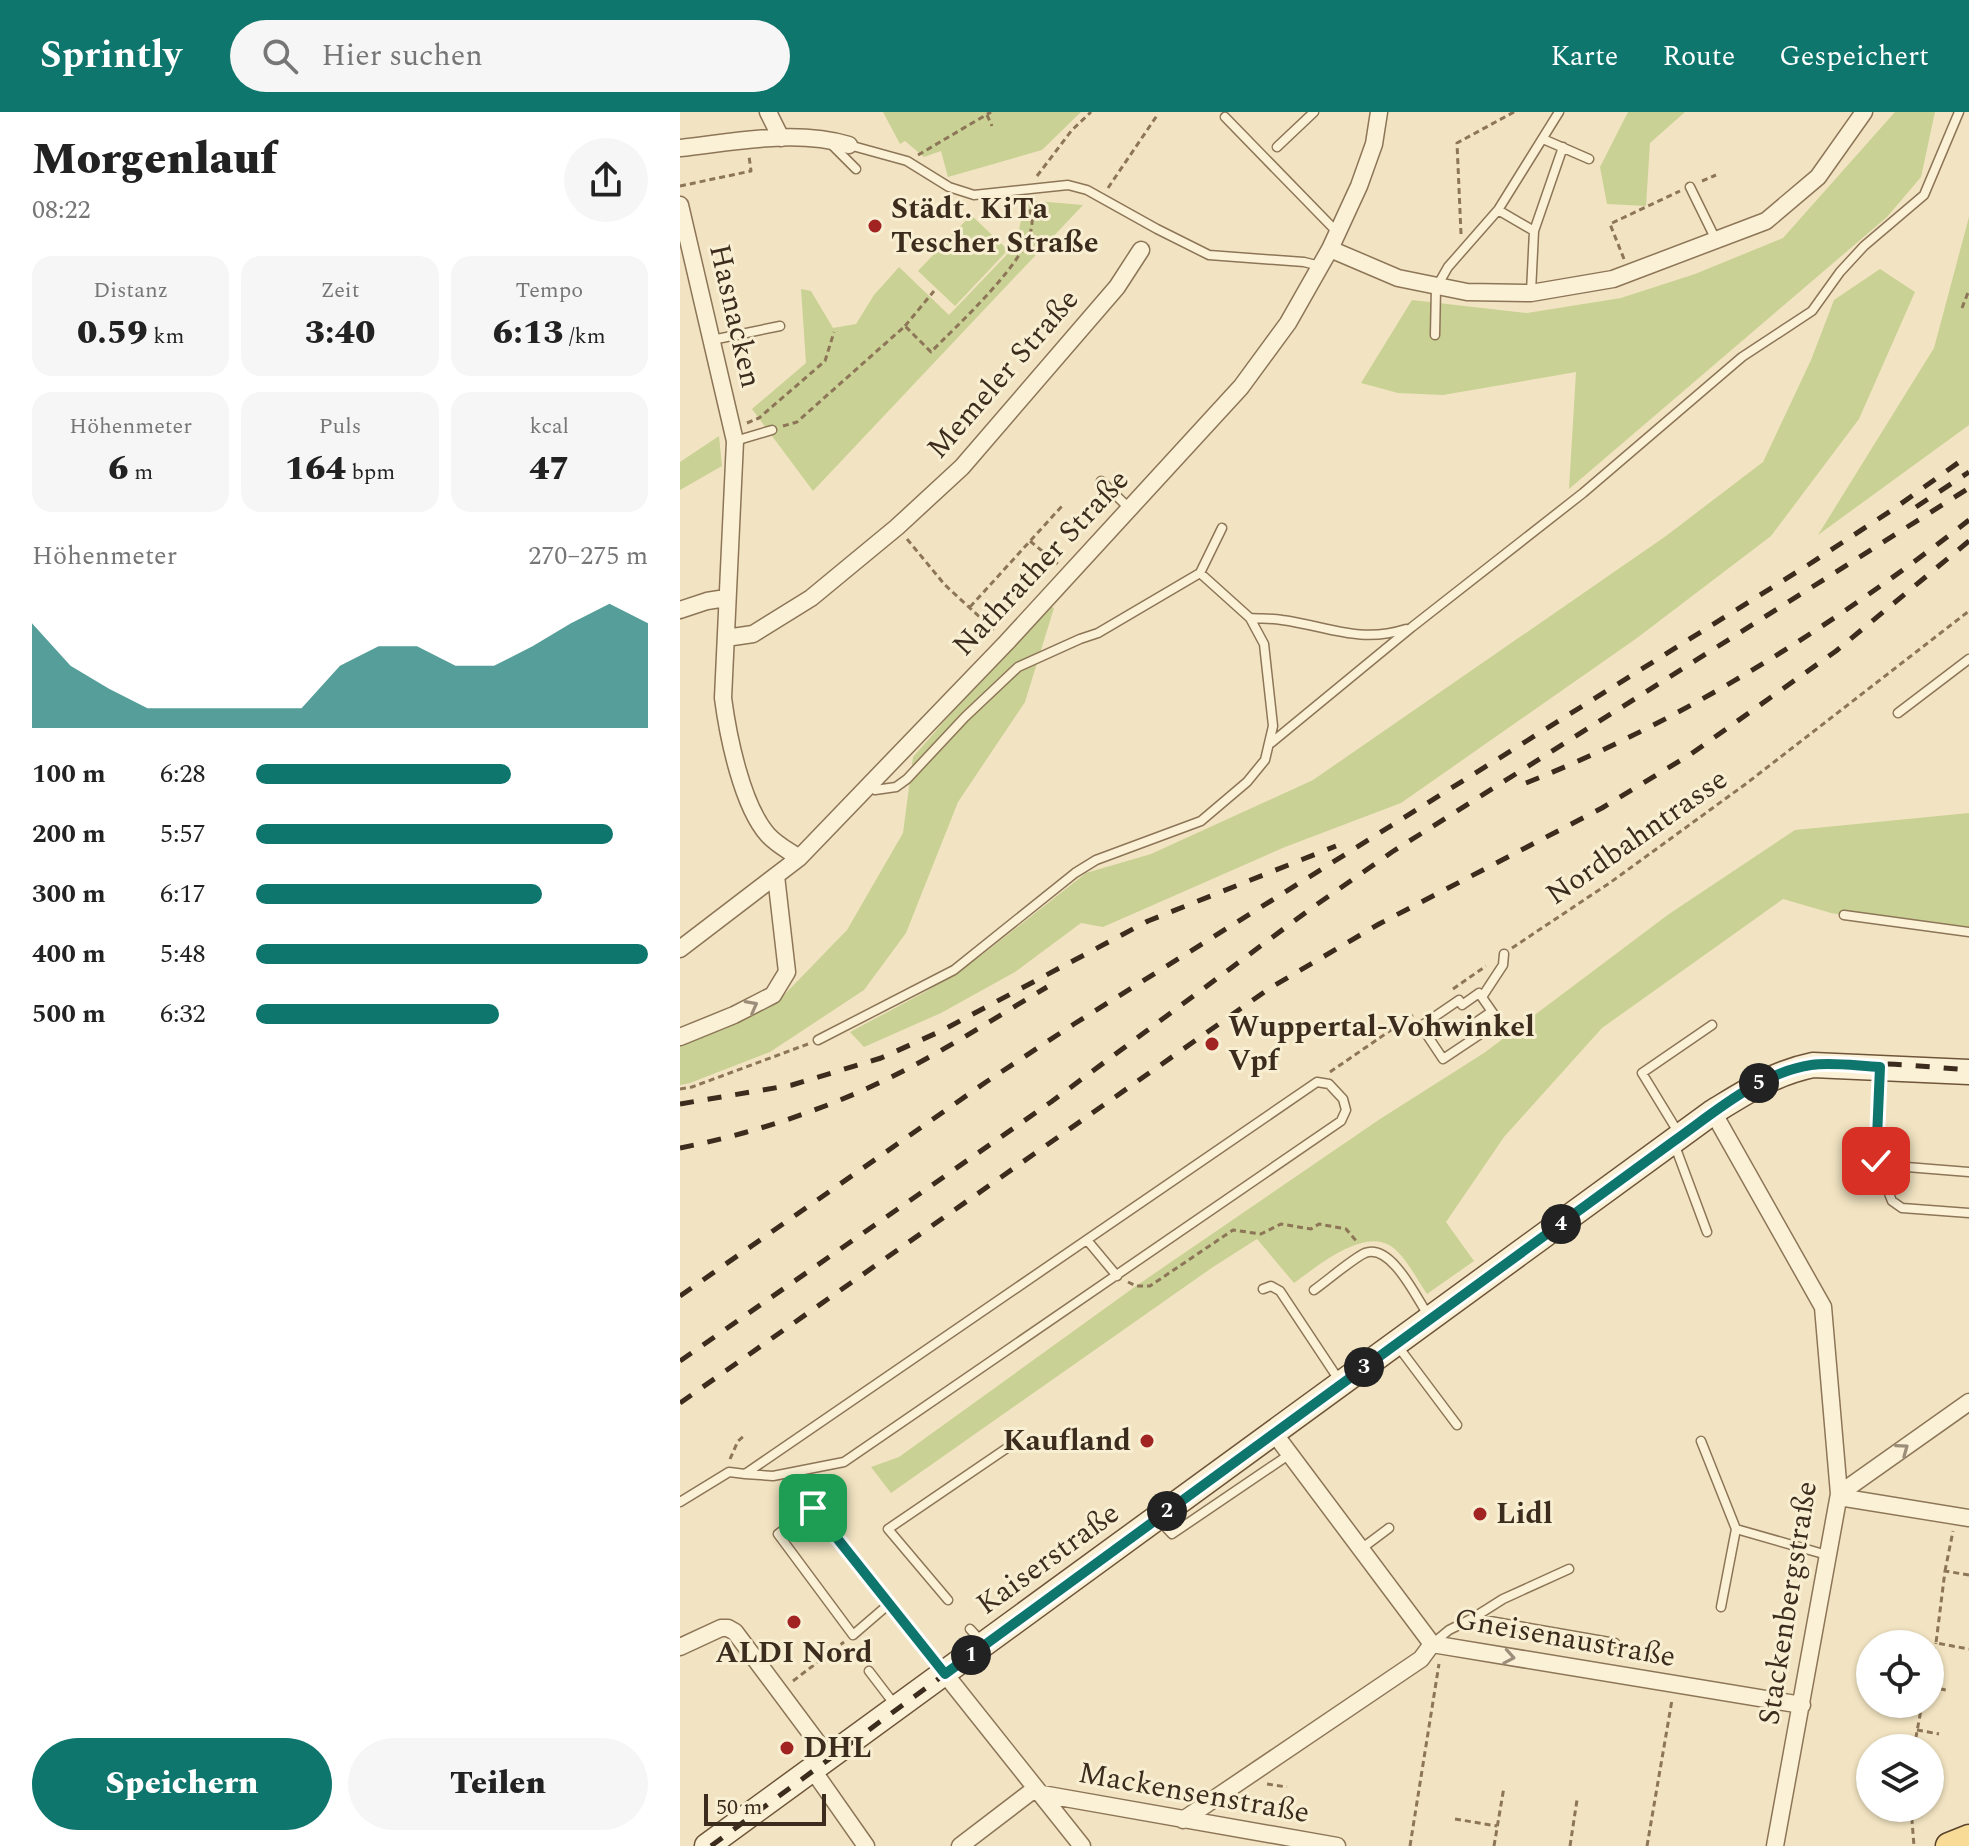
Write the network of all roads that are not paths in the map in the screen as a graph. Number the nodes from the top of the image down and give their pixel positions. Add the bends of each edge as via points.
1 (768, 112) edge
2 (1314, 112) edge
3 (1379, 112) edge
4 (1559, 112) edge
5 (1864, 112) edge
6 (1959, 112) edge
7 (1225, 117) dead end
8 (824, 137) junction
9 (781, 138) junction
10 (1543, 139) junction
11 (849, 145) joint
12 (1277, 147) dead end
13 (1563, 147) junction
14 (680, 148) edge
15 (1589, 159) dead end
16 (856, 169) dead end
17 (1690, 187) road end
18 (680, 205) edge
19 (1498, 210) junction
20 (1534, 231) junction
21 (1338, 232) junction
22 (1717, 240) junction
23 (1330, 249) junction
24 (1141, 250) dead end
25 (1321, 266) junction
26 (1436, 288) junction
27 (1531, 293) junction
28 (780, 326) dead end
29 (1435, 335) dead end
30 (712, 340) junction
31 (772, 430) road end
32 (734, 435) junction
33 (1101, 481) dead end
34 (1130, 509) junction
35 (1222, 528) dead end
36 (1200, 573) junction
37 (726, 598) junction
38 (680, 610) edge
39 (1250, 618) junction
40 (1412, 627) junction
41 (726, 638) junction
42 (1969, 659) edge
43 (1898, 713) dead end
44 (1271, 743) junction
45 (869, 785) junction
46 (799, 858) junction
47 (776, 876) junction
48 (1844, 915) dead end
49 (1969, 932) edge
50 (680, 949) edge
51 (1504, 954) road end
52 (1482, 997) junction
53 (1712, 1025) dead end
54 (680, 1037) edge
55 (818, 1040) road end
56 (1880, 1067) junction
57 (1969, 1072) edge
58 (1713, 1112) junction
59 (1677, 1139) junction
60 (1876, 1161) junction
61 (1969, 1172) edge
62 (1969, 1213) edge
63 (1707, 1232) dead end
64 (1087, 1240) junction
65 (1117, 1276) junction
66 (1263, 1289) dead end
67 (1314, 1290) dead end
68 (1431, 1319) junction
69 (1396, 1344) junction
70 (1342, 1384) junction
71 (1969, 1402) edge
72 (1457, 1425) dead end
73 (1274, 1433) junction
74 (1701, 1441) dead end
75 (1007, 1448) dead end
76 (1290, 1454) junction
77 (745, 1474) junction
78 (1839, 1496) junction
79 (680, 1502) edge
80 (1963, 1517) edge
81 (1158, 1518) junction
82 (1389, 1528) dead end
83 (1736, 1529) junction
84 (1361, 1549) junction
85 (1828, 1555) junction
86 (1569, 1569) dead end
87 (948, 1600) dead end
88 (889, 1604) junction
89 (1721, 1607) dead end
90 (1473, 1618) junction
91 (1615, 1643) dead end
92 (1437, 1645) junction
93 (680, 1647) edge
94 (869, 1671) dead end
95 (945, 1674) junction
96 (1802, 1705) junction
97 (897, 1708) junction
98 (820, 1764) junction
99 (1039, 1791) junction
100 (1183, 1820) junction
101 (1969, 1838) edge
102 (1777, 1845) edge
103 (707, 1846) edge
104 (866, 1846) edge
105 (960, 1846) edge
106 (1082, 1846) edge
107 (1337, 1846) edge
108 (1949, 1846) edge

1 - 9 street
2 - 12 lane
3 - 21 street, Nathrather Straße via 1374,144
4 - 10 lane
5 - 22 street via 1818,177 1766,221
6 - 40 lane via 1924,195 1864,246 1812,311 1742,357 1583,493
7 - 21 lane
8 - 9 street
8 - 11 street
8 - 16 lane
9 - 14 street
10 - 13 lane
10 - 19 lane
11 - 25 lane via 907,161 949,187 974,195 1068,185 1209,255
13 - 15 lane
13 - 20 lane
17 - 22 lane
18 - 30 street, Hasnacken
19 - 20 lane
19 - 26 lane
20 - 27 lane
21 - 23 street, Nathrather Straße
22 - 27 street via 1630,273
23 - 25 street, Nathrather Straße
23 - 26 street
24 - 41 street, Memeler Straße via 1117,287 962,467 785,617 753,634
25 - 34 street, Nathrather Straße via 1241,387
26 - 27 street
26 - 29 lane
28 - 30 lane
30 - 32 street, Hasnacken
31 - 32 lane
32 - 37 street, Hasnacken
33 - 34 lane
34 - 45 street, Nathrather Straße
35 - 36 lane
36 - 39 lane
36 - 45 lane via 1098,633 1018,667 907,779 886,790
37 - 38 street
37 - 41 street, Hasnacken
39 - 40 lane via 1358,636
39 - 44 lane via 1264,644
40 - 44 lane
41 - 46 street, Hasnacken via 723,698 736,765 768,834
42 - 43 lane
44 - 55 lane via 1247,782 1201,821 1096,860 954,970
45 - 46 street, Nathrather Straße
46 - 47 street, Nathrather Straße
47 - 50 street, Nathrather Straße
54 -> 47 street via 773,995 787,972
48 - 49 lane
51 - 52 lane via 1503,965
52 - 52 lane via 1495,1016 1488,1014 1472,1025 1479,1035 1443,1059 1421,1026 1459,1000 1462,1005 1479,993
53 - 59 lane via 1642,1073
56 - 57 main road, Kaiserstraße
56 - 58 main road, Kaiserstraße via 1813,1065 1788,1070
56 - 60 lane
58 - 59 main road, Kaiserstraße
58 - 78 street, Stackenbergstraße via 1823,1307
59 - 63 lane
59 - 68 main road, Kaiserstraße
60 - 61 lane
60 - 62 lane via 1892,1201 1902,1208
64 - 65 lane
64 - 65 lane via 1317,1082 1329,1084 1343,1099 1341,1121
64 - 77 lane
65 - 77 lane via 844,1462 773,1476
66 - 70 lane via 1280,1291
67 - 68 lane via 1366,1253 1378,1252 1390,1258
68 - 69 main road, Kaiserstraße
69 - 70 main road, Kaiserstraße
69 - 72 lane
70 - 73 main road, Kaiserstraße
78 -> 71 street
73 - 76 street
73 - 81 main road, Kaiserstraße
74 - 83 lane
75 - 87 lane via 888,1529
76 - 81 lane via 1172,1534
76 - 84 street
77 - 79 lane via 729,1472
78 - 80 street
78 - 85 street, Stackenbergstraße
81 - 95 main road, Kaiserstraße via 977,1637
82 - 84 lane
83 - 85 lane
83 - 89 lane
84 - 92 street
85 - 96 street, Stackenbergstraße
86 - 90 lane
88 - 88 lane via 853,1635 778,1534 813,1508
88 - 95 lane
90 - 91 lane
90 - 92 lane via 1449,1630
92 -> 96 street, Gneisenaustraße
92 - 100 street, Gneisenaustraße
93 - 98 street via 721,1628 735,1632 787,1702
94 - 97 lane
95 - 97 main road, Kaiserstraße
95 - 99 street
96 - 102 street, Stackenbergstraße
97 - 98 main road, Kaiserstraße
98 - 103 main road, Kaiserstraße
98 - 104 street
99 - 100 street, Mackensenstraße
99 - 105 street
99 - 106 street
100 - 107 street, Mackensenstraße
101 - 108 main road

